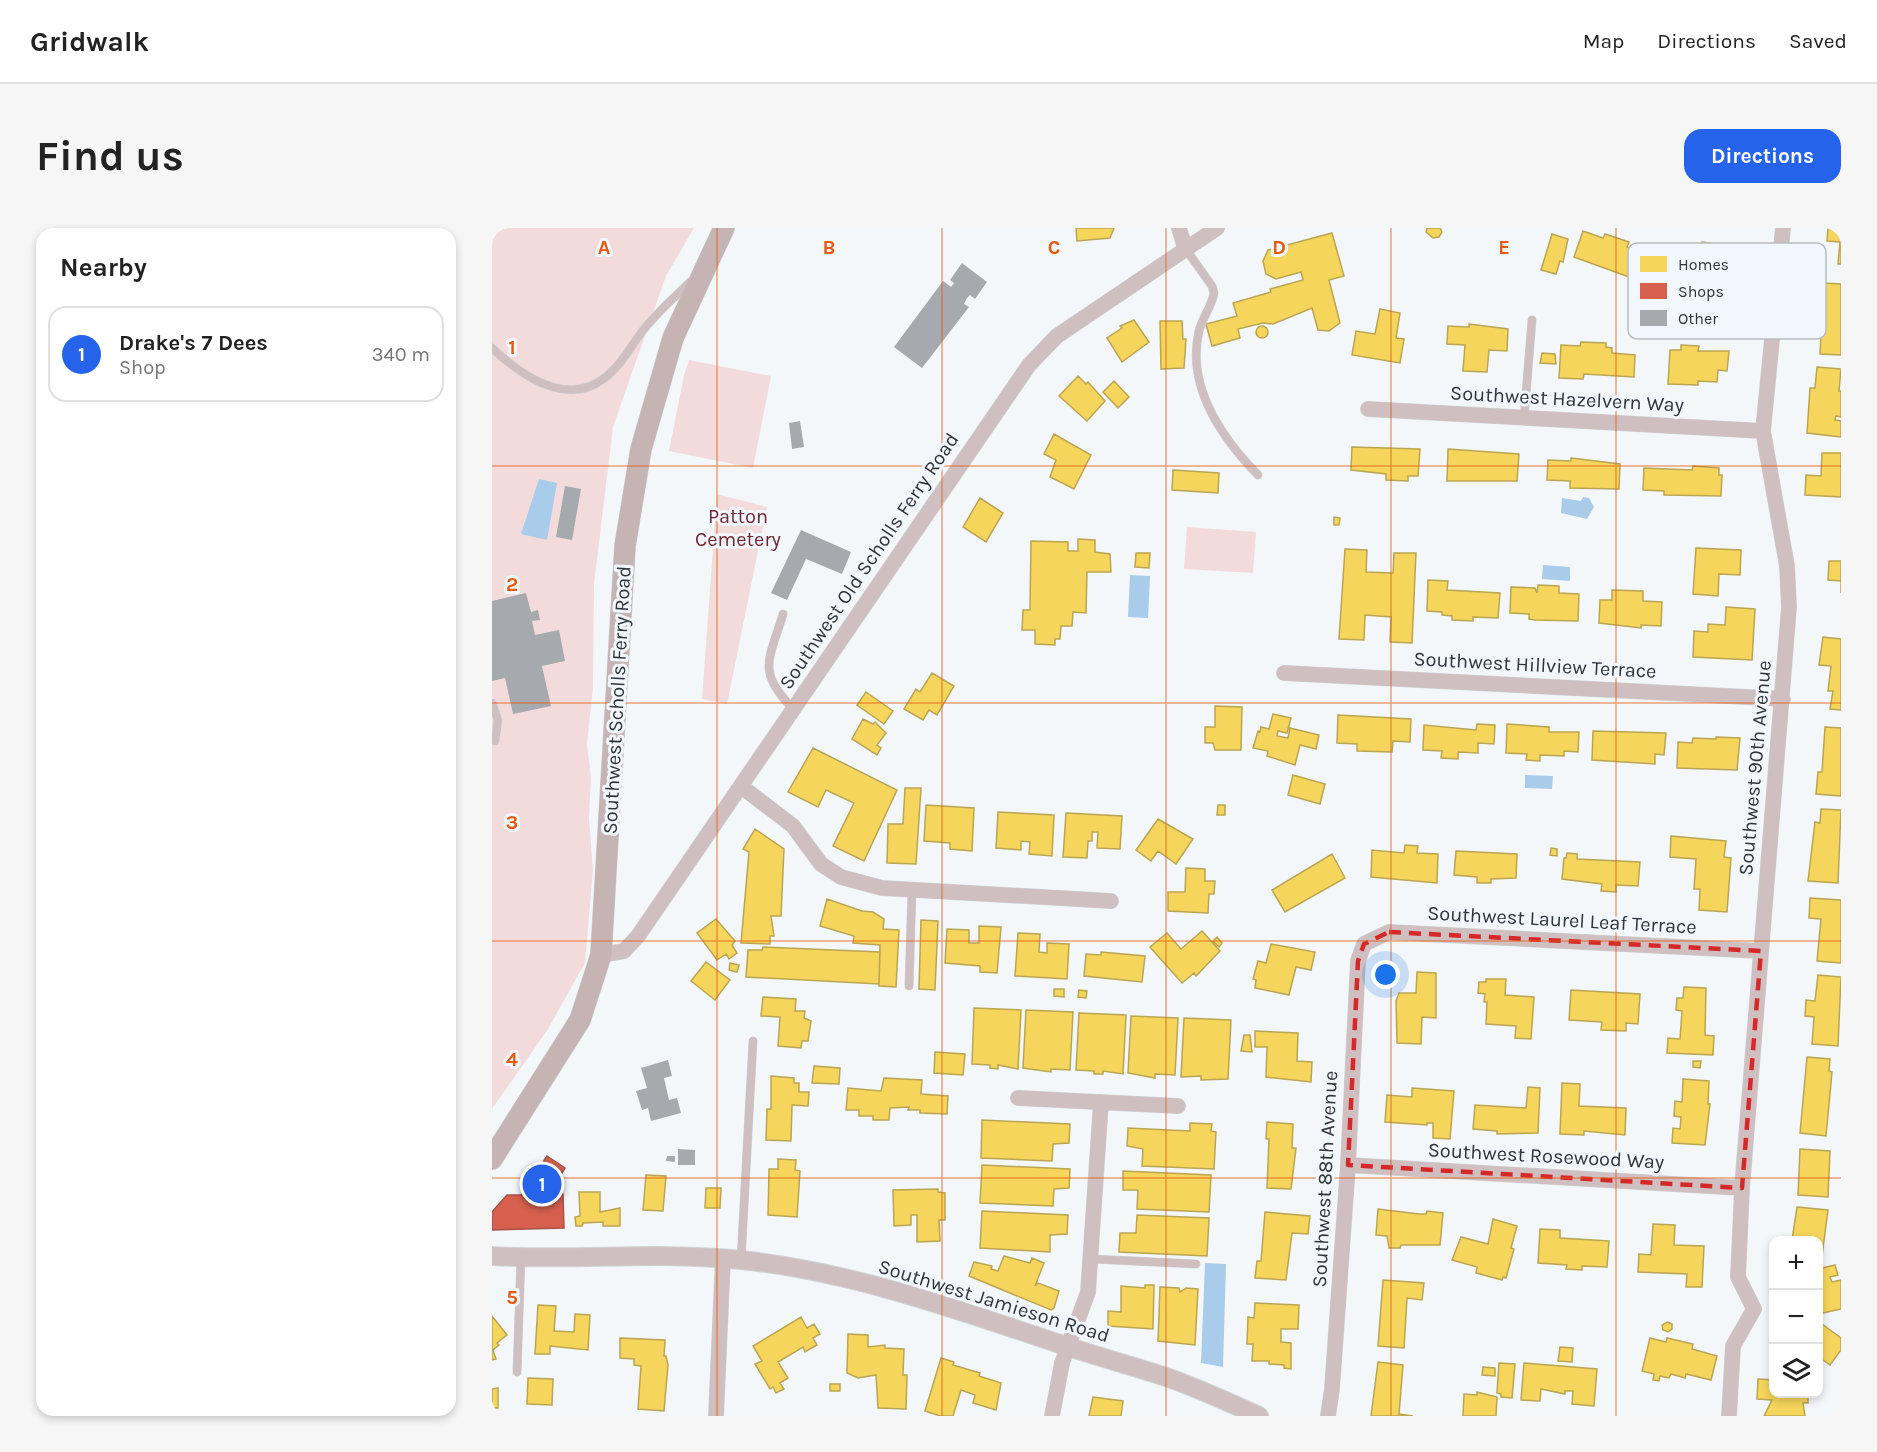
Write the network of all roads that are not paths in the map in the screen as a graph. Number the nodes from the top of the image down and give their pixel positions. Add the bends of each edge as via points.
1 (723, 228) edge
2 (1179, 228) edge
3 (1217, 228) edge
4 (1784, 228) edge
5 (1782, 243) edge
6 (1185, 248) junction
7 (702, 271) junction
8 (1532, 320) dead end
9 (1773, 339) edge
10 (492, 348) edge
11 (1368, 409) dead end
12 (1524, 418) junction
13 (1763, 431) junction
14 (1258, 475) dead end
15 (783, 614) dead end
16 (1284, 673) dead end
17 (1783, 699) junction
18 (492, 703) edge
19 (794, 710) junction
20 (495, 741) dead end
21 (742, 787) junction
22 (912, 890) junction
23 (1111, 901) dead end
24 (1364, 944) joint
25 (1761, 951) junction
26 (601, 955) junction
27 (909, 986) dead end
28 (753, 1041) dead end
29 (1018, 1098) dead end
30 (1101, 1102) junction
31 (1178, 1106) dead end
32 (492, 1159) edge
33 (1348, 1165) junction
34 (1742, 1188) junction
35 (492, 1256) edge
36 (521, 1256) junction
37 (1092, 1258) junction
38 (732, 1259) junction
39 (1196, 1264) dead end
40 (1068, 1347) junction
41 (517, 1372) dead end
42 (716, 1416) edge
43 (1052, 1416) edge
44 (1259, 1416) edge
45 (1328, 1416) edge
46 (1729, 1416) edge

1 - 7 main road, Southwest Scholls Ferry Road
2 - 6 street
3 - 6 street, Southwest Old Scholls Ferry Road
4 - 5 street, Southwest 90th Avenue
6 - 14 lane via 1214,293 1199,331 1196,356 1200,383 1211,415
6 - 19 street, Southwest Old Scholls Ferry Road via 1057,336 1029,365
7 - 10 lane via 650,322 617,367 588,387 564,390 544,386 515,370
7 - 26 main road, Southwest Scholls Ferry Road via 673,338 641,449 625,546
8 - 12 lane
9 - 13 street, Southwest 90th Avenue
11 - 12 street, Southwest Hazelvern Way
12 - 13 street, Southwest Hazelvern Way
13 - 17 street, Southwest 90th Avenue via 1787,566 1789,607
15 - 19 lane via 769,675
16 - 17 street, Southwest Hillview Terrace
17 - 25 street, Southwest 90th Avenue
18 - 20 lane via 498,720
19 - 21 street, Southwest Old Scholls Ferry Road
21 - 22 street via 793,826 821,864 842,877 882,888
21 - 26 street, Southwest Old Scholls Ferry Road via 631,946 616,955
22 - 23 street
22 - 27 lane
24 - 25 street, Southwest Laurel Leaf Terrace via 1389,932
24 - 33 street, Southwest 88th Avenue via 1358,961
25 - 34 street, Southwest 90th Avenue
26 - 32 main road, Southwest Scholls Ferry Road via 580,1020
28 - 38 lane
29 - 30 street
30 - 31 street
30 - 37 street
33 - 34 street, Southwest Rosewood Way
33 - 45 street, Southwest 88th Avenue
34 - 46 street, Southwest 90th Avenue via 1738,1277 1754,1309 1733,1346
35 - 36 street, Southwest Jamieson Road
36 - 38 street, Southwest Jamieson Road
36 - 41 lane
37 - 39 lane
37 - 40 street via 1086,1302
38 - 40 street, Southwest Jamieson Road via 807,1271 928,1300
38 - 42 street
40 - 43 street
40 - 44 street, Southwest Jamieson Road via 1166,1377

